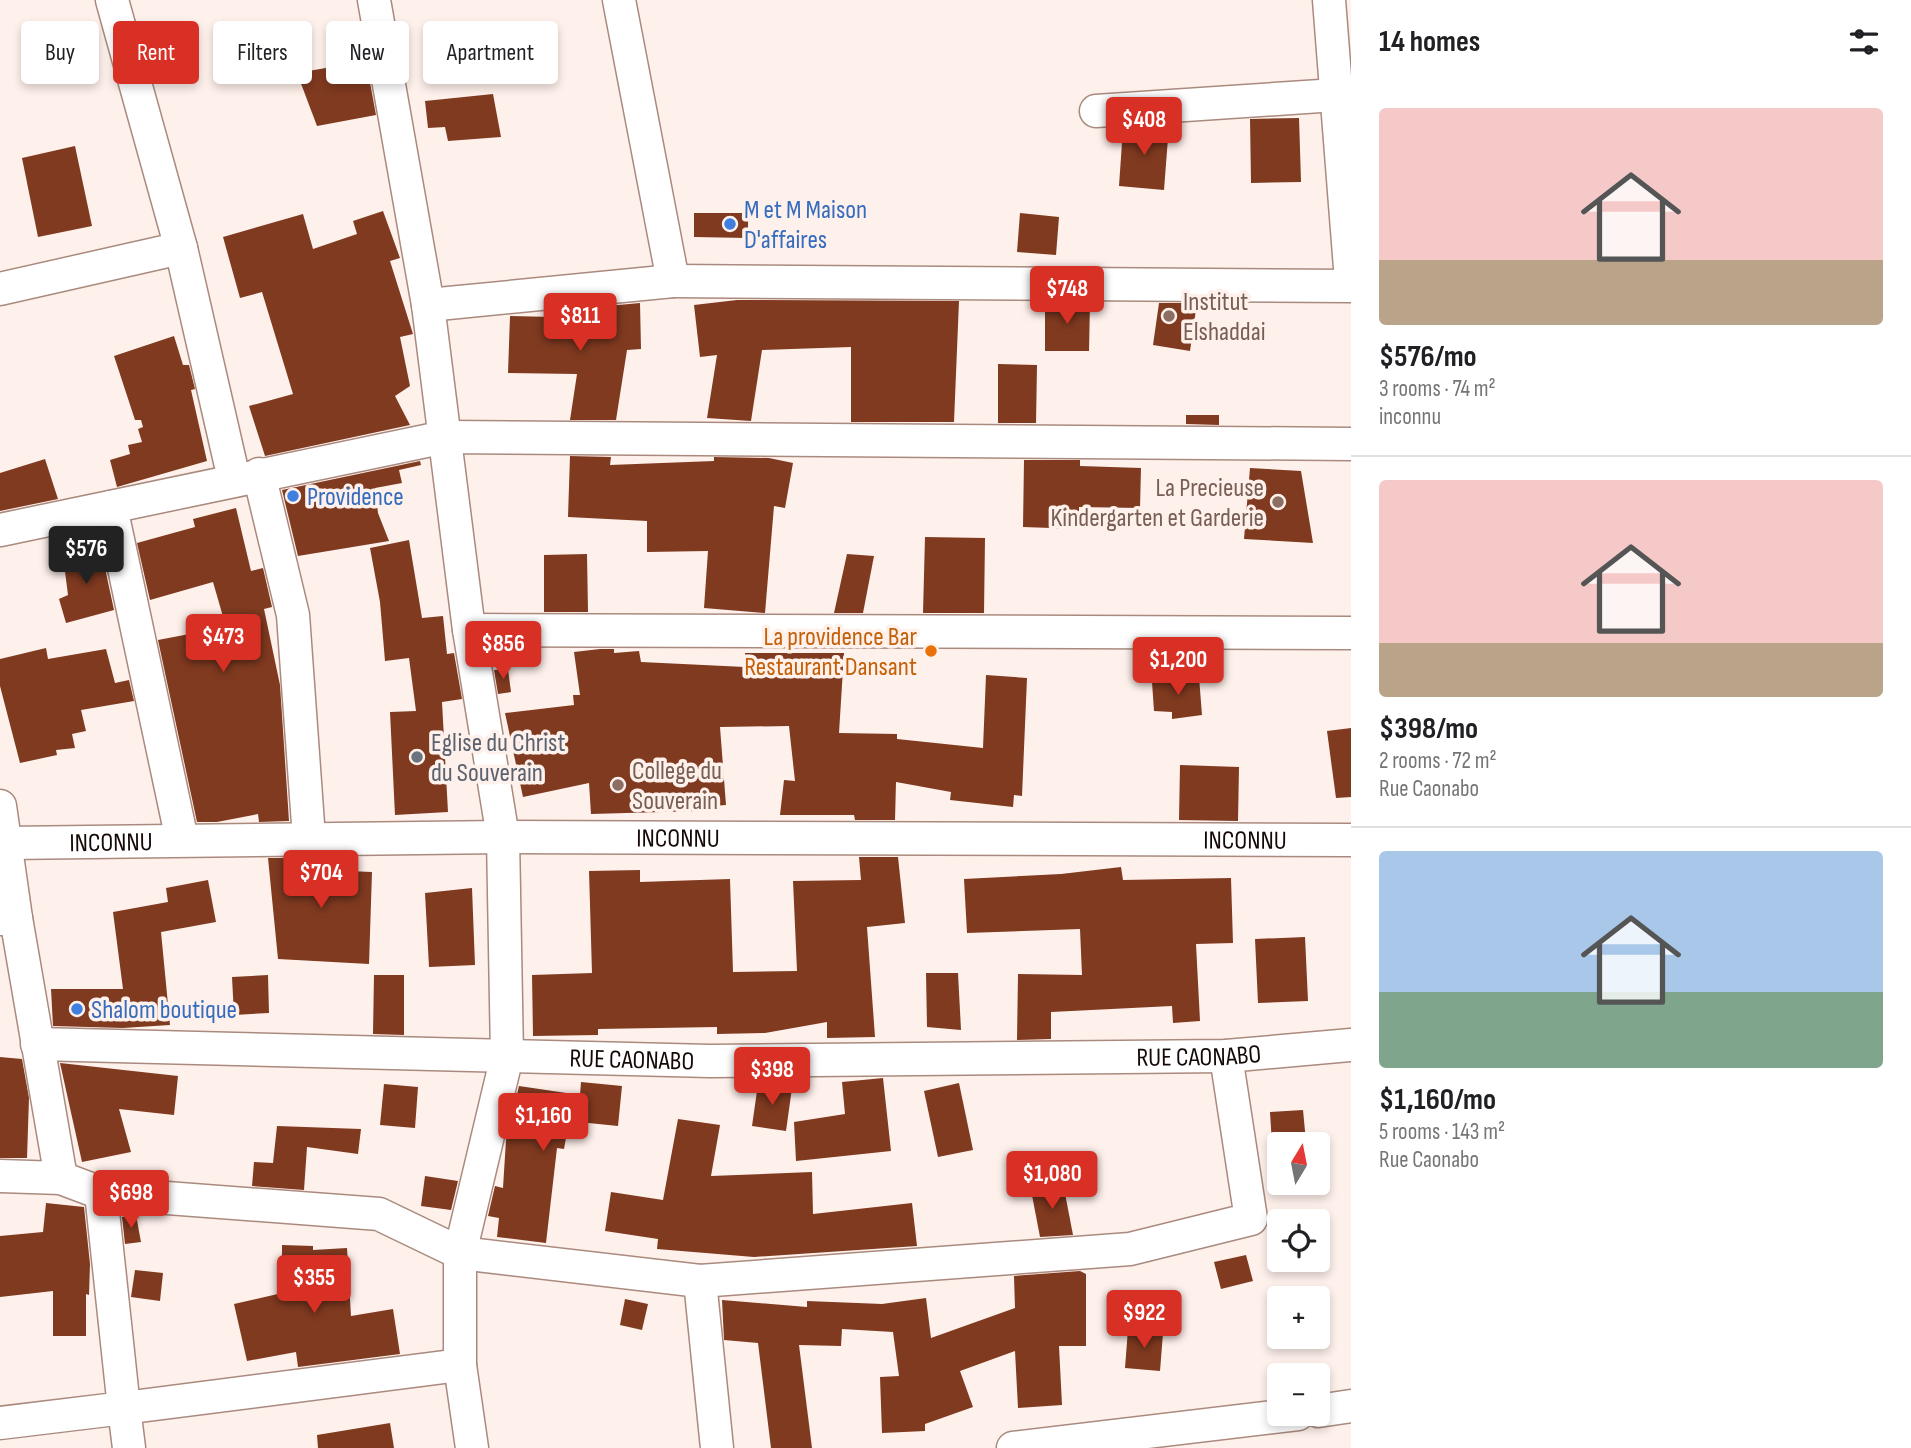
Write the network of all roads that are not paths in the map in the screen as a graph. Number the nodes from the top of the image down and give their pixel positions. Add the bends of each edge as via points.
1 (112, 0) edge
2 (374, 0) edge
3 (619, 0) edge
4 (1329, 0) edge
5 (1344, 94) edge
6 (1096, 111) dead end
7 (181, 248) junction
8 (673, 281) junction
9 (1351, 284) edge
10 (0, 289) edge
11 (428, 305) junction
12 (445, 437) junction
13 (1351, 444) edge
14 (247, 476) junction
15 (111, 507) junction
16 (0, 530) edge
17 (469, 630) junction
18 (1351, 632) edge
19 (0, 806) edge
20 (503, 836) junction
21 (309, 838) junction
22 (182, 840) junction
23 (1351, 840) edge
24 (6, 843) junction
25 (8, 918) edge
26 (37, 1044) junction
27 (1351, 1045) edge
28 (507, 1056) junction
29 (1226, 1056) junction
30 (0, 1176) edge
31 (61, 1178) junction
32 (100, 1193) junction
33 (460, 1253) junction
34 (700, 1281) junction
35 (460, 1365) junction
36 (1351, 1406) edge
37 (124, 1408) junction
38 (1330, 1409) edge
39 (1267, 1418) edge
40 (0, 1423) edge
41 (129, 1448) edge
42 (472, 1448) edge
43 (717, 1448) edge
44 (1013, 1448) edge

1 - 7 street
2 - 11 street
3 - 8 street
4 - 5 street
5 - 6 street
5 - 9 street
7 - 10 street
7 - 14 street
8 - 9 street
8 - 11 street
11 - 12 street
12 - 13 street
12 - 14 street
12 - 17 street
14 - 15 street
14 - 21 street via 293,615
15 - 16 street
15 - 22 street
17 - 18 street
17 - 20 street
19 - 24 street
20 - 21 street, INCONNU
20 - 23 street, INCONNU
20 - 28 street
21 - 22 street, INCONNU
22 - 24 street, INCONNU
24 - 25 street
25 - 26 street
26 - 28 street, RUE CAONABO
26 - 31 street
27 - 29 street, RUE CAONABO
28 - 29 street, RUE CAONABO via 710,1061
28 - 33 street
29 - 34 street via 1251,1219 1130,1249
30 - 31 street
31 - 32 street
32 - 33 street via 379,1214
32 - 37 street
33 - 34 street
33 - 35 street
34 - 43 street
35 - 37 street
35 - 42 street
36 - 38 street
37 - 40 street
37 - 41 street
39 - 44 street

